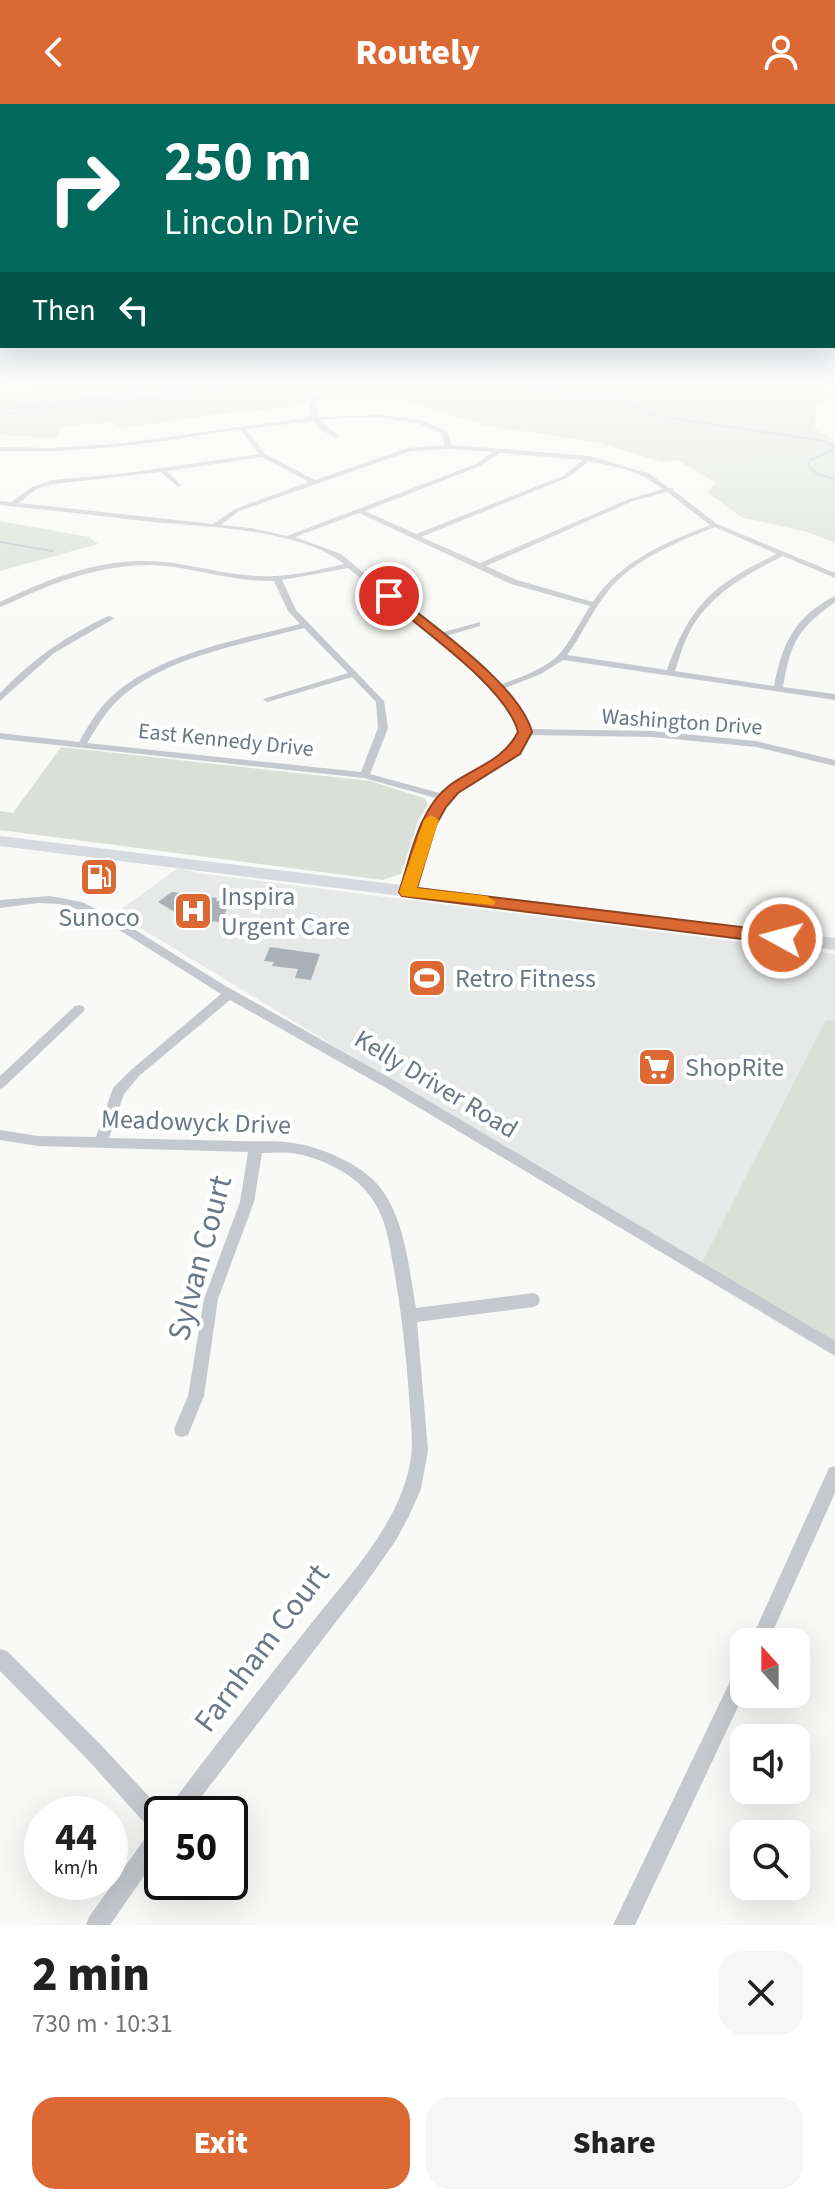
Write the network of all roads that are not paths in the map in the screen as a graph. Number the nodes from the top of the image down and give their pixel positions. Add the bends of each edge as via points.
1 (203, 464) edge
2 (280, 464) edge
3 (366, 464) edge
4 (479, 464) edge
5 (582, 464) edge
6 (613, 464) edge
7 (163, 470) junction
8 (313, 482) junction
9 (178, 485) dead end
10 (671, 489) junction
11 (0, 503) edge
12 (12, 505) junction
13 (358, 510) junction
14 (715, 525) junction
15 (214, 526) junction
16 (290, 537) junction
17 (414, 537) junction
18 (782, 554) junction
19 (350, 565) junction
20 (478, 567) junction
21 (835, 576) edge
22 (277, 578) junction
23 (835, 598) edge
24 (593, 604) junction
25 (0, 605) edge
26 (111, 618) dead end
27 (477, 624) dead end
28 (305, 625) junction
29 (438, 636) junction
30 (562, 657) junction
31 (670, 673) junction
32 (355, 674) junction
33 (498, 688) junction
34 (778, 689) junction
35 (835, 697) edge
36 (0, 698) edge
37 (267, 699) dead end
38 (525, 732) junction
39 (0, 736) edge
40 (81, 745) junction
41 (835, 763) edge
42 (365, 775) junction
43 (446, 798) junction
44 (0, 841) edge
45 (408, 892) junction
46 (0, 904) edge
47 (835, 944) edge
48 (229, 994) junction
49 (79, 1009) dead end
50 (0, 1084) edge
51 (0, 1135) edge
52 (101, 1142) junction
53 (256, 1147) junction
54 (533, 1300) dead end
55 (411, 1316) junction
56 (835, 1349) edge
57 (182, 1429) dead end
58 (835, 1474) edge
59 (396, 1519) joint
60 (765, 1628) edge
61 (0, 1658) edge
62 (730, 1703) edge
63 (190, 1796) edge
64 (144, 1806) edge
65 (144, 1858) edge
66 (97, 1925) edge
67 (624, 1925) edge

1 - 7 street
2 - 8 street
3 - 8 street
4 - 13 street
5 - 17 street via 565,477
6 - 10 street
7 - 9 street
7 - 12 street via 53,482 34,488
8 - 15 street via 237,510
10 - 14 street
10 - 20 street via 631,500
11 - 12 street
12 - 15 street
13 - 16 street
13 - 17 street
14 - 18 street
14 - 24 street via 665,545 633,566
15 - 16 street
16 - 19 street
17 - 20 street
18 - 21 street
18 - 31 street via 727,582 706,602 685,633
19 - 22 street
19 - 29 street
20 - 24 street
22 - 25 street via 169,564 119,565 72,574
22 - 28 street via 284,598
23 - 34 street via 796,629 786,644
24 - 30 street
26 - 36 street via 45,654
27 - 29 street
28 - 32 street
28 - 40 street via 173,664 139,680 115,697
29 - 33 street
30 - 31 street
30 - 33 street
31 - 34 street
32 - 37 street
32 - 42 street via 380,701 382,714 383,728
33 - 38 street via 521,717
34 - 35 street
38 - 41 street, Washington Drive via 652,734 756,744
38 - 43 street via 515,751
39 - 40 street, East Kennedy Drive
40 - 42 street, East Kennedy Drive
42 - 43 street, East Kennedy Drive
43 - 45 street via 428,825
44 - 45 main road
45 - 47 main road
46 - 48 street, Kelly Driver Road via 74,904
48 - 52 street via 118,1092
48 - 56 street, Kelly Driver Road via 363,1067
49 - 50 street
51 - 52 street, Meadowyck Drive
52 - 53 street, Meadowyck Drive
53 - 55 street, Meadowyck Drive via 293,1148 328,1158 377,1191 389,1211
53 - 57 street, Sylvan Court via 247,1202 211,1299 196,1396
54 - 55 street
55 - 59 street, Meadowyck Drive via 419,1465
58 - 60 street
59 - 63 street, Farnham Court
61 - 64 street
62 - 67 street
65 - 66 street

